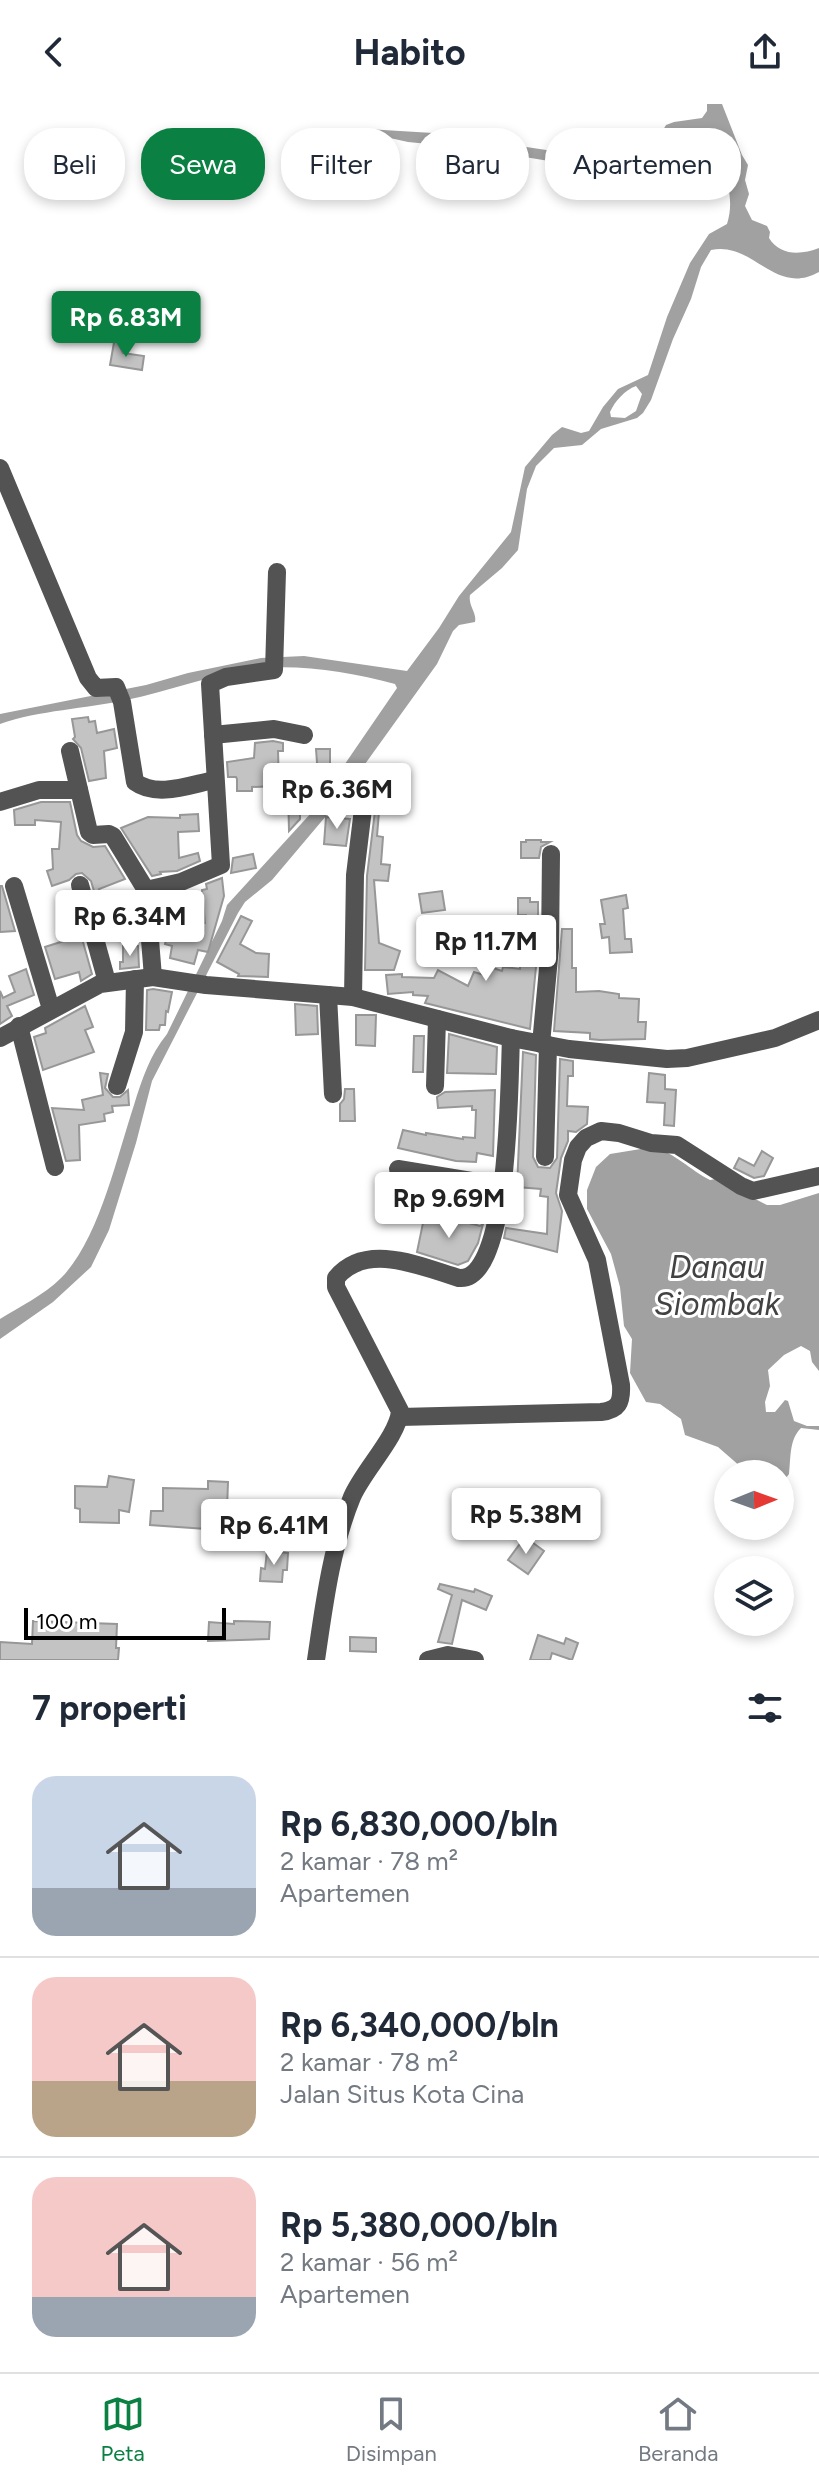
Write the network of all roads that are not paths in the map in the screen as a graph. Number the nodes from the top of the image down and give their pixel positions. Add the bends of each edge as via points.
1 (0, 468) edge
2 (277, 572) dead end
3 (213, 735) junction
4 (304, 735) dead end
5 (70, 751) dead end
6 (214, 780) junction
7 (79, 790) junction
8 (0, 802) edge
9 (363, 809) dead end
10 (551, 854) dead end
11 (80, 885) dead end
12 (14, 886) dead end
13 (146, 890) junction
14 (144, 978) junction
15 (107, 982) junction
16 (328, 995) junction
17 (353, 997) junction
18 (51, 1009) junction
19 (437, 1019) junction
20 (819, 1020) edge
21 (19, 1026) junction
22 (0, 1038) edge
23 (511, 1038) junction
24 (544, 1045) junction
25 (117, 1086) dead end
26 (435, 1086) dead end
27 (333, 1094) dead end
28 (545, 1157) dead end
29 (55, 1167) dead end
30 (398, 1169) dead end
31 (819, 1176) edge
32 (502, 1186) junction
33 (400, 1417) junction
34 (430, 1654) edge
35 (316, 1660) edge
36 (475, 1660) edge

1 - 6 street via 88,678 96,688 119,695 136,784 157,790
2 - 3 street via 274,661 212,682
3 - 4 street via 274,729
3 - 6 street
5 - 7 street
6 - 13 street via 221,865
7 - 8 street via 39,790
7 - 13 street via 89,832 113,836
9 - 17 street via 355,875
10 - 24 street
11 - 15 street
12 - 18 street
13 - 14 street
14 - 15 street
14 - 16 street
14 - 25 street
15 - 18 street
16 - 17 street
16 - 27 street
17 - 19 street
18 - 21 street
19 - 23 street
19 - 26 street
20 - 24 street via 775,1038 678,1059
21 - 22 street
21 - 29 street
23 - 24 street
23 - 32 street
24 - 28 street
30 - 32 street
31 - 33 street via 753,1191 677,1145 601,1131 586,1138 573,1160 568,1195 597,1260 621,1385 618,1406 601,1412
32 - 33 street via 490,1245 480,1269 470,1277 381,1257 344,1269 336,1278 398,1403
33 - 35 street via 347,1509 327,1586
34 - 36 street

